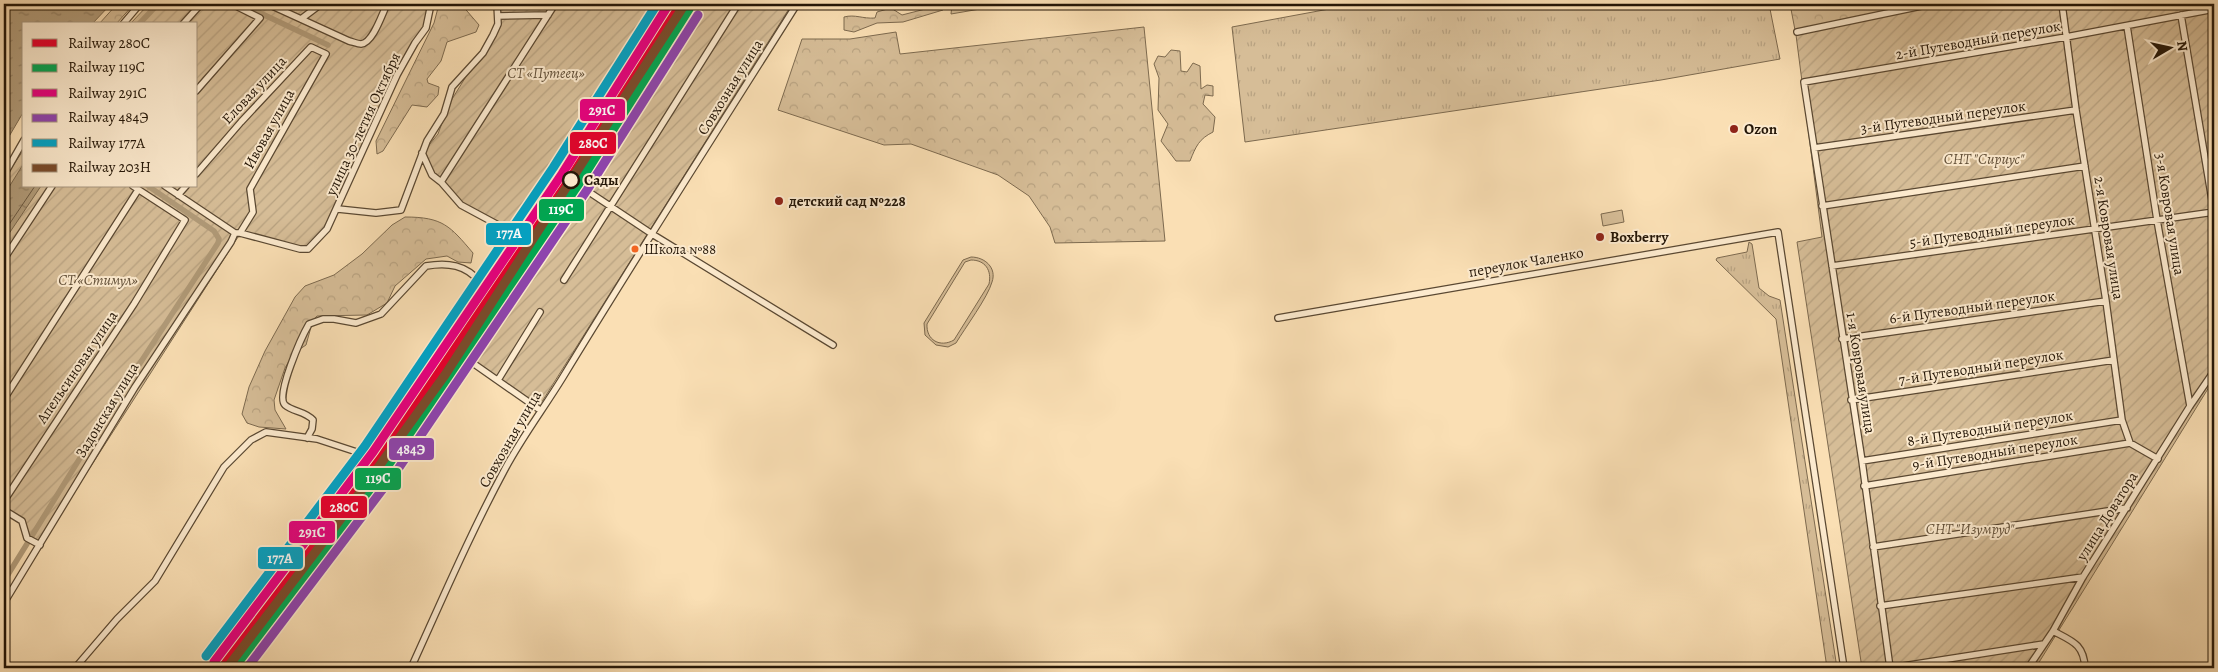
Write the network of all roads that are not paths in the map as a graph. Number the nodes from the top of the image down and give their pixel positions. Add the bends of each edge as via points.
1 (140, 4) edge
2 (201, 4) edge
3 (232, 4) edge
4 (268, 4) edge
5 (321, 4) edge
6 (387, 4) edge
7 (431, 4) edge
8 (497, 4) edge
9 (555, 4) edge
10 (738, 4) edge
11 (797, 4) edge
12 (1932, 4) edge
13 (2062, 4) edge
14 (2214, 9) edge
15 (548, 15) junction
16 (2181, 15) junction
17 (498, 16) junction
18 (302, 19) junction
19 (125, 22) edge
20 (185, 22) edge
21 (2126, 26) junction
22 (1797, 32) dead end
23 (2066, 37) junction
24 (311, 47) joint
25 (1804, 82) joint
26 (198, 89) edge
27 (2076, 110) junction
28 (22, 144) edge
29 (1814, 148) junction
30 (422, 153) junction
31 (2085, 166) junction
32 (198, 172) edge
33 (4, 175) edge
34 (441, 182) junction
35 (580, 186) dead end
36 (51, 188) edge
37 (135, 188) edge
38 (168, 188) edge
39 (184, 188) edge
40 (178, 195) junction
41 (1822, 206) junction
42 (611, 207) junction
43 (338, 209) junction
44 (2214, 212) edge
45 (2157, 220) junction
46 (2095, 229) junction
47 (238, 233) junction
48 (652, 234) junction
49 (4, 259) edge
50 (1832, 266) junction
51 (564, 280) dead end
52 (480, 282) junction
53 (2106, 301) junction
54 (540, 312) dead end
55 (1278, 318) dead end
56 (1842, 339) junction
57 (833, 345) dead end
58 (467, 359) dead end
59 (2114, 360) junction
60 (2214, 371) edge
61 (498, 380) junction
62 (4, 399) edge
63 (1852, 400) junction
64 (2190, 406) junction
65 (540, 410) junction
66 (2122, 420) junction
67 (307, 438) junction
68 (2130, 443) junction
69 (366, 455) junction
70 (2158, 459) junction
71 (1862, 460) junction
72 (1864, 486) junction
73 (4, 501) edge
74 (2127, 508) junction
75 (4, 510) edge
76 (40, 545) junction
77 (1873, 546) junction
78 (2083, 577) junction
79 (4, 603) edge
80 (1880, 606) junction
81 (2053, 631) junction
82 (2044, 644) junction
83 (74, 668) edge
84 (211, 668) edge
85 (411, 668) edge
86 (1844, 668) edge
87 (1890, 668) edge
88 (2028, 668) edge
89 (2085, 668) edge

1 - 19 street
2 - 20 street
3 - 26 street via 260,18
4 - 18 street
5 - 18 street
6 - 18 street via 373,35 362,44
7 - 43 street, улица 30-летия Октября via 426,28 397,76
8 - 17 street
9 - 15 street
10 - 42 street
11 - 48 street, Совхозная улица
12 - 22 street
13 - 23 street, 2-я Ковровая улица
14 - 16 street, 2-й Путеводный переулок
15 - 17 street
15 - 34 street
16 - 21 street, 2-й Путеводный переулок
16 - 44 street
17 - 30 street via 498,24 483,52 452,87 441,120
21 - 23 street, 2-й Путеводный переулок
21 - 45 street, 3-я Ковровая улица
23 - 25 street, 2-й Путеводный переулок
23 - 27 street, 2-я Ковровая улица
24 - 32 street, Еловая улица
24 - 47 street, Ивовая улица via 326,54 250,189 253,212
25 - 29 street, 1-я Ковровая улица
27 - 29 street, 3-й Путеводный переулок
27 - 31 street, 2-я Ковровая улица
28 - 33 street
29 - 41 street, 1-я Ковровая улица
30 - 34 street via 432,175
30 - 43 street via 401,210 376,213
31 - 41 street
31 - 46 street, 2-я Ковровая улица
34 - 52 street via 461,205 500,226 520,231
35 - 42 street
36 - 49 street
37 - 62 street
37 - 73 street, Апельсиновая улица via 185,220 134,304
38 - 40 street
39 - 40 street
40 - 47 street
41 - 50 street, 1-я Ковровая улица
42 - 48 street
42 - 51 street
43 - 47 street, улица 30-летия Октября via 325,233 308,249
44 - 45 street, 5-й Путеводный переулок
45 - 46 street, 5-й Путеводный переулок
45 - 64 street, 3-я Ковровая улица
46 - 50 street, 5-й Путеводный переулок
46 - 53 street, 2-я Ковровая улица
47 - 76 street, Задонская улица via 135,387
48 - 57 street
48 - 65 street, Совхозная улица
50 - 56 street, 1-я Ковровая улица
52 - 67 street via 473,274 454,264 426,266 381,314 356,323 322,319 309,324 285,379 282,400 286,406 308,414 313,420
52 - 69 street via 456,338
53 - 56 street, 6-й Путеводный переулок
53 - 59 street, 2-я Ковровая улица
54 - 61 street
55 - 86 street, переулок Чаленко via 1778,232
56 - 63 street, 1-я Ковровая улица
58 - 61 street
59 - 63 street, 7-й Путеводный переулок
59 - 66 street, 2-я Ковровая улица
60 - 64 street, улица Доватора
61 - 65 street
63 - 71 street, 1-я Ковровая улица
64 - 70 street, улица Доватора
65 - 85 street, Совхозная улица via 501,476
66 - 68 street, 2-я Ковровая улица
66 - 71 street, 8-й Путеводный переулок
67 - 69 street
67 - 83 street via 266,432 236,453 224,467 154,581
68 - 70 street
68 - 72 street, 9-й Путеводный переулок
69 - 84 street via 345,496 298,549
70 - 74 street, улица Доватора
71 - 72 street, 1-я Ковровая улица
72 - 77 street, 1-я Ковровая улица
74 - 77 street
74 - 78 street, улица Доватора
75 - 76 street via 22,521 30,540
76 - 79 street, Задонская улица
77 - 80 street, 1-я Ковровая улица
78 - 80 street
78 - 81 street, улица Доватора
80 - 87 street, 1-я Ковровая улица
81 - 82 street, улица Доватора
81 - 89 street via 2078,646 2083,652
82 - 87 street
82 - 88 street, улица Доватора

